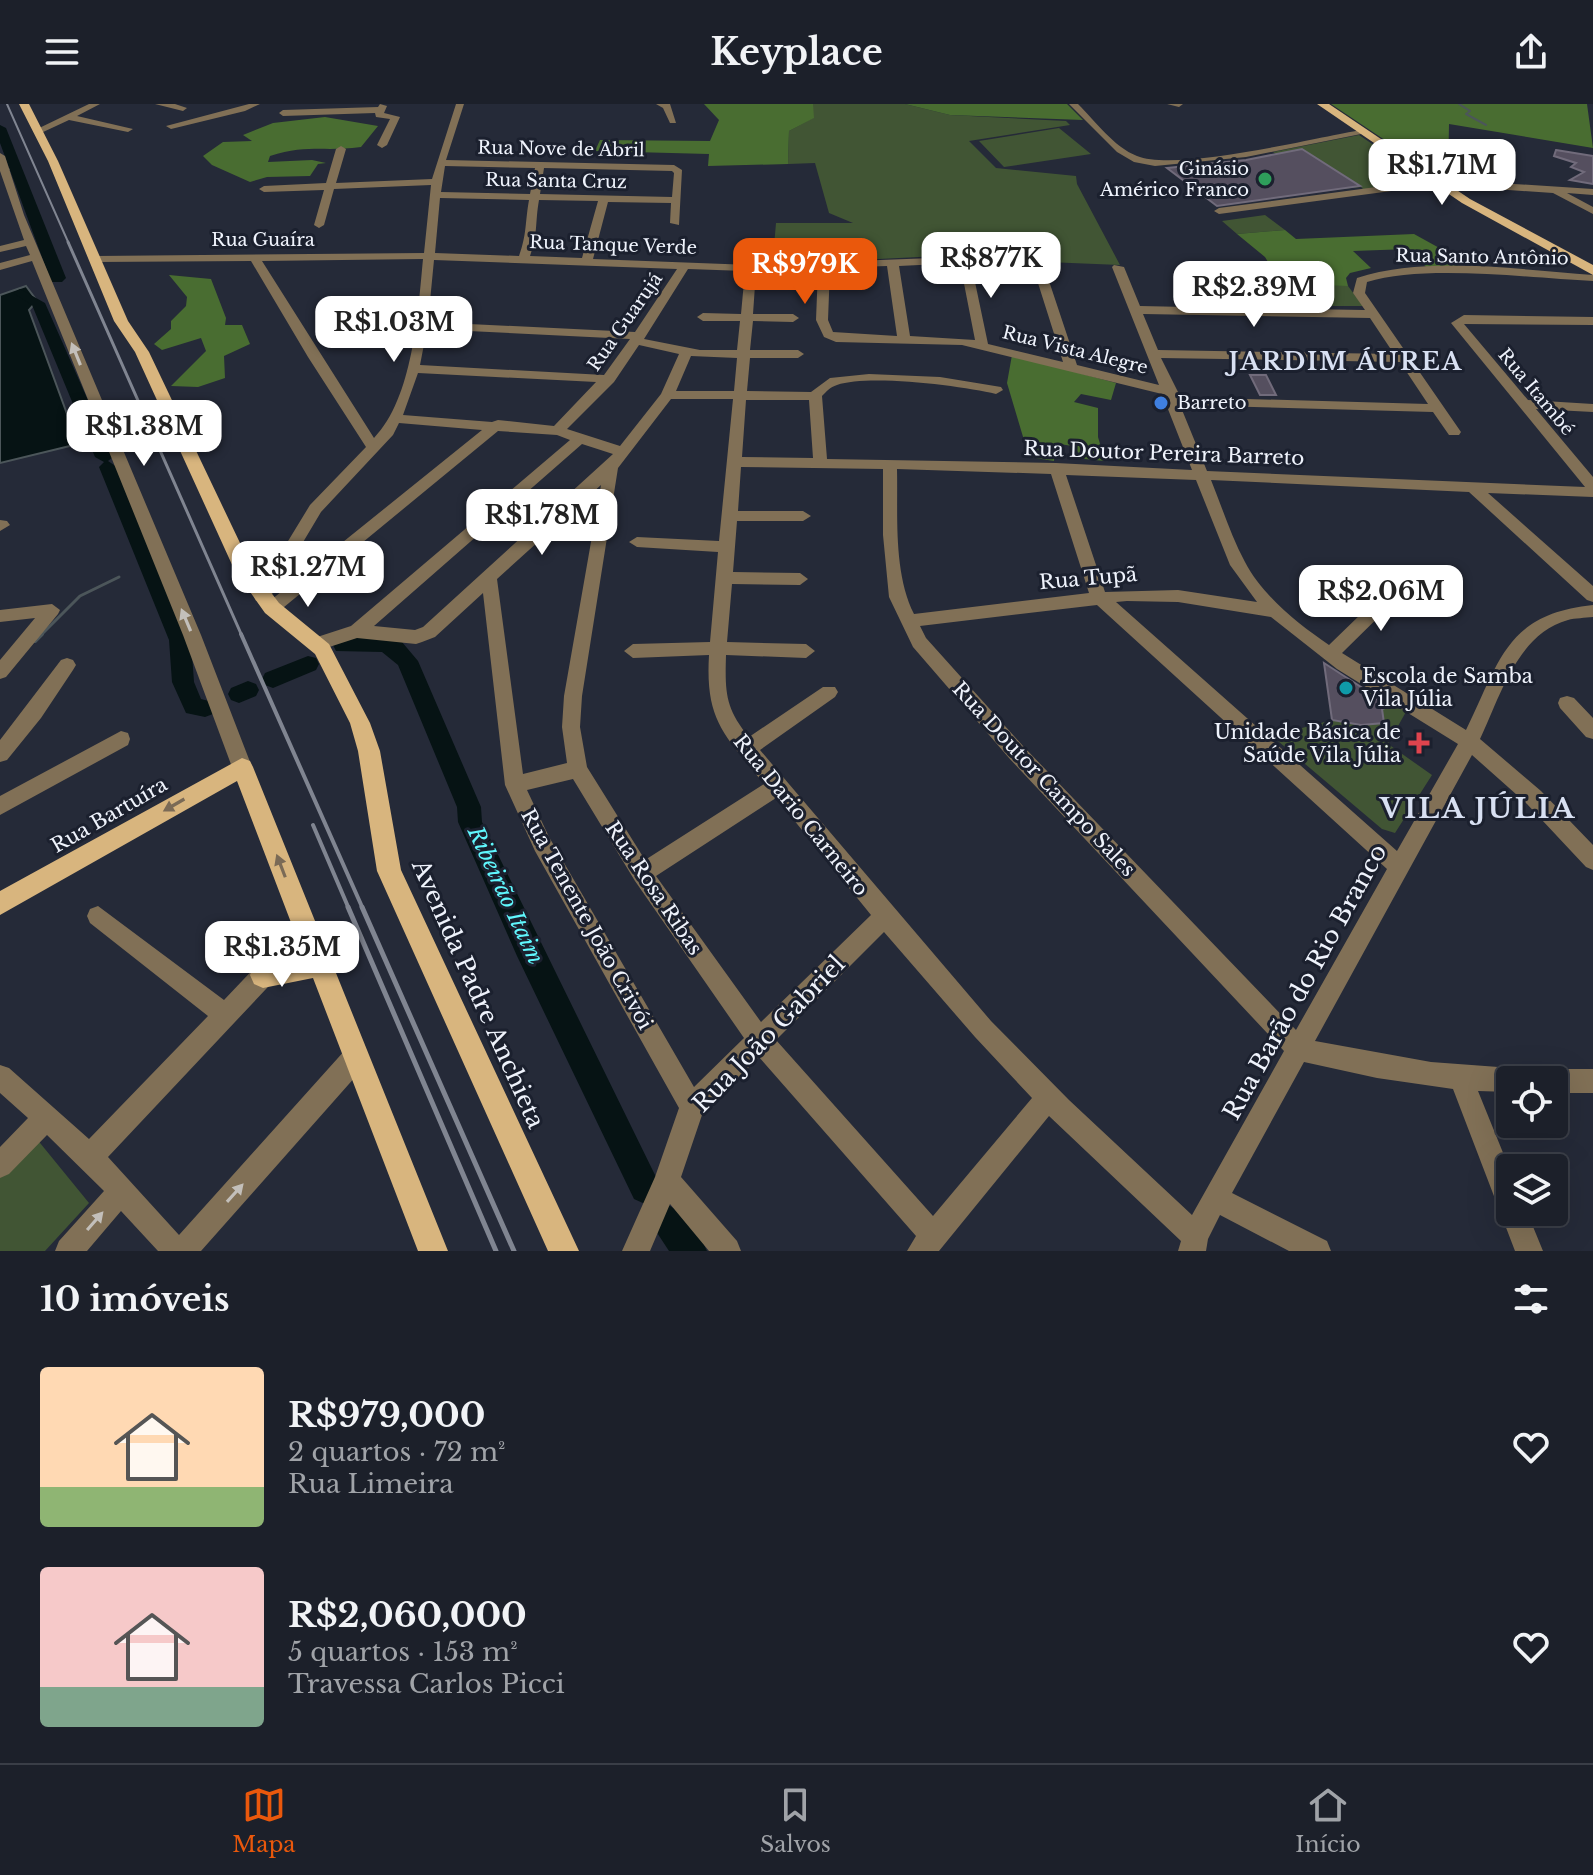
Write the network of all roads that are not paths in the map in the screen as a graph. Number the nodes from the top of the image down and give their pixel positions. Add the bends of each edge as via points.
1 (24, 104) edge
2 (96, 104) edge
3 (159, 104) edge
4 (256, 104) edge
5 (460, 104) edge
6 (660, 104) edge
7 (1073, 104) edge
8 (1171, 104) edge
9 (1179, 104) edge
10 (1322, 104) edge
11 (383, 107) edge
12 (183, 108) dead end
13 (328, 108) edge
14 (283, 113) dead end
15 (67, 117) junction
16 (673, 121) dead end
17 (171, 126) dead end
18 (128, 129) dead end
19 (38, 131) junction
20 (1361, 133) junction
21 (382, 145) dead end
22 (341, 149) dead end
23 (0, 156) edge
24 (441, 163) junction
25 (540, 165) junction
26 (1436, 182) junction
27 (4, 184) edge
28 (330, 185) junction
29 (1544, 187) junction
30 (436, 188) junction
31 (264, 189) dead end
32 (1593, 192) edge
33 (535, 197) junction
34 (604, 198) junction
35 (676, 200) junction
36 (1219, 211) dead end
37 (1593, 211) edge
38 (675, 223) dead end
39 (319, 225) dead end
40 (30, 242) junction
41 (0, 249) edge
42 (430, 256) junction
43 (36, 257) junction
44 (255, 258) junction
45 (96, 259) junction
46 (523, 259) junction
47 (587, 261) junction
48 (965, 261) junction
49 (893, 265) junction
50 (684, 266) junction
51 (0, 267) edge
52 (1118, 267) dead end
53 (751, 268) junction
54 (824, 268) junction
55 (1221, 270) dead end
56 (1593, 271) edge
57 (1593, 278) edge
58 (1136, 310) junction
59 (1242, 311) junction
60 (1373, 314) junction
61 (703, 317) dead end
62 (746, 317) junction
63 (793, 318) dead end
64 (1593, 321) edge
65 (419, 325) junction
66 (904, 338) junction
67 (638, 339) junction
68 (982, 345) junction
69 (686, 353) junction
70 (798, 354) dead end
71 (1155, 354) junction
72 (744, 355) junction
73 (1404, 358) junction
74 (1071, 367) junction
75 (412, 369) junction
76 (609, 379) junction
77 (996, 390) dead end
78 (667, 395) junction
79 (740, 395) junction
80 (815, 396) junction
81 (1173, 397) junction
82 (1522, 404) junction
83 (1438, 408) junction
84 (1593, 408) edge
85 (396, 419) junction
86 (498, 424) junction
87 (558, 431) junction
88 (1454, 432) dead end
89 (580, 438) junction
90 (373, 447) junction
91 (616, 459) junction
92 (820, 461) junction
93 (734, 462) junction
94 (890, 463) junction
95 (1056, 468) junction
96 (1201, 475) junction
97 (1474, 488) junction
98 (1593, 490) edge
99 (730, 516) junction
100 (803, 516) dead end
101 (637, 542) dead end
102 (727, 547) junction
103 (281, 566) junction
104 (309, 578) junction
105 (489, 578) junction
106 (725, 578) junction
107 (800, 579) dead end
108 (1403, 583) dead end
109 (1098, 596) junction
110 (1593, 596) edge
111 (267, 602) junction
112 (1272, 611) junction
113 (1593, 611) edge
114 (0, 616) edge
115 (907, 621) junction
116 (357, 631) junction
117 (718, 648) junction
118 (633, 651) dead end
119 (806, 651) dead end
120 (323, 652) junction
121 (1330, 654) junction
122 (67, 665) dead end
123 (0, 672) edge
124 (829, 692) dead end
125 (1567, 703) dead end
126 (1593, 731) edge
127 (121, 739) dead end
128 (1469, 742) junction
129 (747, 749) junction
130 (0, 754) edge
131 (242, 767) junction
132 (578, 769) junction
133 (515, 785) junction
134 (779, 785) junction
135 (0, 806) edge
136 (1593, 860) edge
137 (1399, 866) junction
138 (642, 874) junction
139 (0, 904) edge
140 (98, 916) dead end
141 (884, 917) junction
142 (306, 930) junction
143 (320, 965) junction
144 (263, 975) junction
145 (225, 1015) junction
146 (759, 1039) junction
147 (1298, 1049) junction
148 (355, 1058) junction
149 (0, 1077) edge
150 (1461, 1079) junction
151 (1496, 1080) edge
152 (1568, 1081) edge
153 (1593, 1081) edge
154 (1048, 1098) junction
155 (692, 1107) junction
156 (45, 1119) junction
157 (90, 1157) junction
158 (0, 1165) edge
159 (1496, 1168) edge
160 (667, 1180) junction
161 (121, 1191) junction
162 (1215, 1198) junction
163 (1519, 1226) edge
164 (927, 1243) edge
165 (1193, 1244) edge
166 (428, 1248) edge
167 (69, 1251) edge
168 (176, 1251) edge
169 (183, 1251) edge
170 (564, 1251) edge
171 (636, 1251) edge
172 (727, 1251) edge
173 (1317, 1251) edge
174 (1529, 1251) edge

1 - 19 main road, Avenida Padre Anchieta
2 - 15 street
3 - 12 street
4 - 17 street
5 - 24 street
6 - 16 street via 667,106
7 - 20 street via 1127,155 1148,163
8 - 9 street
10 - 20 main road
11 - 13 street
11 - 21 street via 379,115 396,117
13 - 14 street
15 - 18 street
15 - 19 street
19 - 45 main road, Avenida Padre Anchieta
20 - 26 main road
22 - 28 street
23 - 27 street
24 - 25 street, Rua Nove de Abril
24 - 30 street
25 - 33 street
25 - 35 street, Rua Nove de Abril via 674,168 679,172
26 - 29 street
26 - 36 street
26 - 56 main road
27 - 40 street via 14,217
28 - 30 street, Rua Santa Cruz
28 - 31 street, Rua Santa Cruz
28 - 39 street
29 - 32 street
29 - 37 street
30 - 33 street, Rua Santa Cruz
30 - 42 street
33 - 34 street, Rua Santa Cruz
33 - 46 street via 533,233
34 - 35 street, Rua Santa Cruz
34 - 47 street
35 - 38 street
40 - 41 street
40 - 43 street
42 - 44 street, Rua Guaíra
42 - 46 street, Rua Tanque Verde
42 - 65 street
43 - 51 street
131 -> 43 street
44 - 45 street, Rua Guaíra
44 - 90 street
45 - 111 main road, Avenida Padre Anchieta via 243,569
46 - 47 street, Rua Tanque Verde
47 - 50 street, Rua Tanque Verde
48 - 49 street, Rua Tanque Verde
48 - 68 street
48 - 74 street, Rua Tanque Verde via 1035,257
49 - 54 street, Rua Tanque Verde
49 - 66 street
50 - 53 street, Rua Tanque Verde
50 - 67 street, Rua Guarujá
52 - 58 street
53 - 54 street, Rua Tanque Verde
53 - 62 street, Rua Dario Carneiro
54 - 66 street, Rua Vista Alegre via 822,320 828,334 857,341
55 - 59 street
57 - 60 street, Rua Santo Antônio via 1382,273 1361,280 1358,287
58 - 59 street
58 - 71 street
59 - 60 street
60 - 73 street, Rua Santo Antônio
61 - 62 street
62 - 63 street
62 - 72 street, Rua Dario Carneiro
64 - 82 street, Rua Itambé via 1460,319 1458,326
65 - 67 street
65 - 75 street
66 - 68 street, Rua Vista Alegre
67 - 69 street
67 - 76 street, Rua Guarujá
68 - 74 street, Rua Vista Alegre
69 - 72 street
69 - 78 street
70 - 72 street
71 - 73 street
71 - 81 street
72 - 79 street, Rua Dario Carneiro
73 - 83 street, Rua Santo Antônio
74 - 81 street, Rua Vista Alegre
75 - 76 street
75 - 85 street
76 - 87 street, Rua Guarujá
77 - 80 street via 957,383 857,380 830,383
78 - 79 street
78 - 91 street
79 - 80 street
79 - 93 street, Rua Dario Carneiro
80 - 92 street
81 - 83 street, Rua Vista Alegre
81 - 96 street
82 - 84 street
82 - 98 street, Rua Itambé
83 - 88 street, Rua Santo Antônio
85 - 86 street
85 - 90 street
86 - 87 street
86 - 104 street
87 - 89 street
89 - 91 street
89 - 116 street
90 - 103 street via 321,502
91 - 105 street
91 - 132 street, Rua Rosa Ribas via 573,696 571,727
92 - 93 street, Rua Doutor Pereira Barreto
92 - 94 street, Rua Doutor Pereira Barreto
93 - 99 street, Rua Dario Carneiro
94 - 95 street, Rua Doutor Pereira Barreto
94 - 115 street, Rua Doutor Campo Sales via 897,597
95 - 96 street, Rua Doutor Pereira Barreto
95 - 109 street
96 - 97 street, Rua Doutor Pereira Barreto
96 - 112 street via 1238,565
97 - 98 street, Rua Doutor Pereira Barreto
97 - 110 street
99 - 100 street
99 - 102 street, Rua Dario Carneiro
101 - 102 street
102 - 106 street, Rua Dario Carneiro
103 - 104 street via 286,573
103 - 111 street
104 - 111 street
105 - 116 street via 420,636
105 - 133 street, Rua Tenente João Crivói
106 - 107 street
106 - 117 street, Rua Dario Carneiro
108 - 121 street
109 - 112 street, Rua Tupã via 1178,596
109 - 115 street, Rua Tupã
109 - 137 street
111 - 120 main road, Avenida Padre Anchieta
112 - 121 street
113 - 128 street, Rua Barão do Rio Branco via 1564,614 1517,644
114 - 123 street via 52,610
115 - 147 street, Rua Doutor Campo Sales via 919,642 1016,752
116 - 120 street
117 - 118 street
117 - 119 street
117 - 129 street, Rua Dario Carneiro via 716,701
120 - 170 main road, Avenida Padre Anchieta via 369,751 389,871 403,906
121 - 128 street
122 - 130 street
124 - 129 street
125 - 126 street
127 - 135 street
128 - 136 street via 1539,801
128 - 137 street, Rua Barão do Rio Branco
129 - 134 street, Rua Dario Carneiro
131 -> 139 main road, Rua Bartuíra
142 -> 131 main road
132 - 133 street
132 - 138 street, Rua Rosa Ribas
133 - 155 street, Rua Tenente João Crivói via 542,844
134 - 138 street
134 - 141 street, Rua Dario Carneiro
137 - 147 street, Rua Barão do Rio Branco
138 - 146 street, Rua Rosa Ribas
140 - 145 street
141 - 146 street, Rua João Gabriel
141 - 154 street, Rua Dario Carneiro
142 - 143 main road
142 - 144 street
143 - 144 main road
143 - 148 main road
144 - 145 street
145 - 157 street
146 - 155 street, Rua João Gabriel
146 - 164 street, Rua Rosa Ribas
147 - 150 street
147 - 162 street, Rua Barão do Rio Branco
148 - 166 main road
169 -> 148 street
149 - 156 street
150 - 151 street
150 - 159 street
152 - 153 street
154 - 164 street
154 - 165 street, Rua Dario Carneiro
155 - 160 street, Rua João Gabriel
156 - 157 street
156 - 158 street
157 - 161 street
160 - 171 street, Rua João Gabriel
160 - 172 street
167 -> 161 street
161 - 168 street
162 - 165 street, Rua Barão do Rio Branco
162 - 173 street
163 - 174 street

